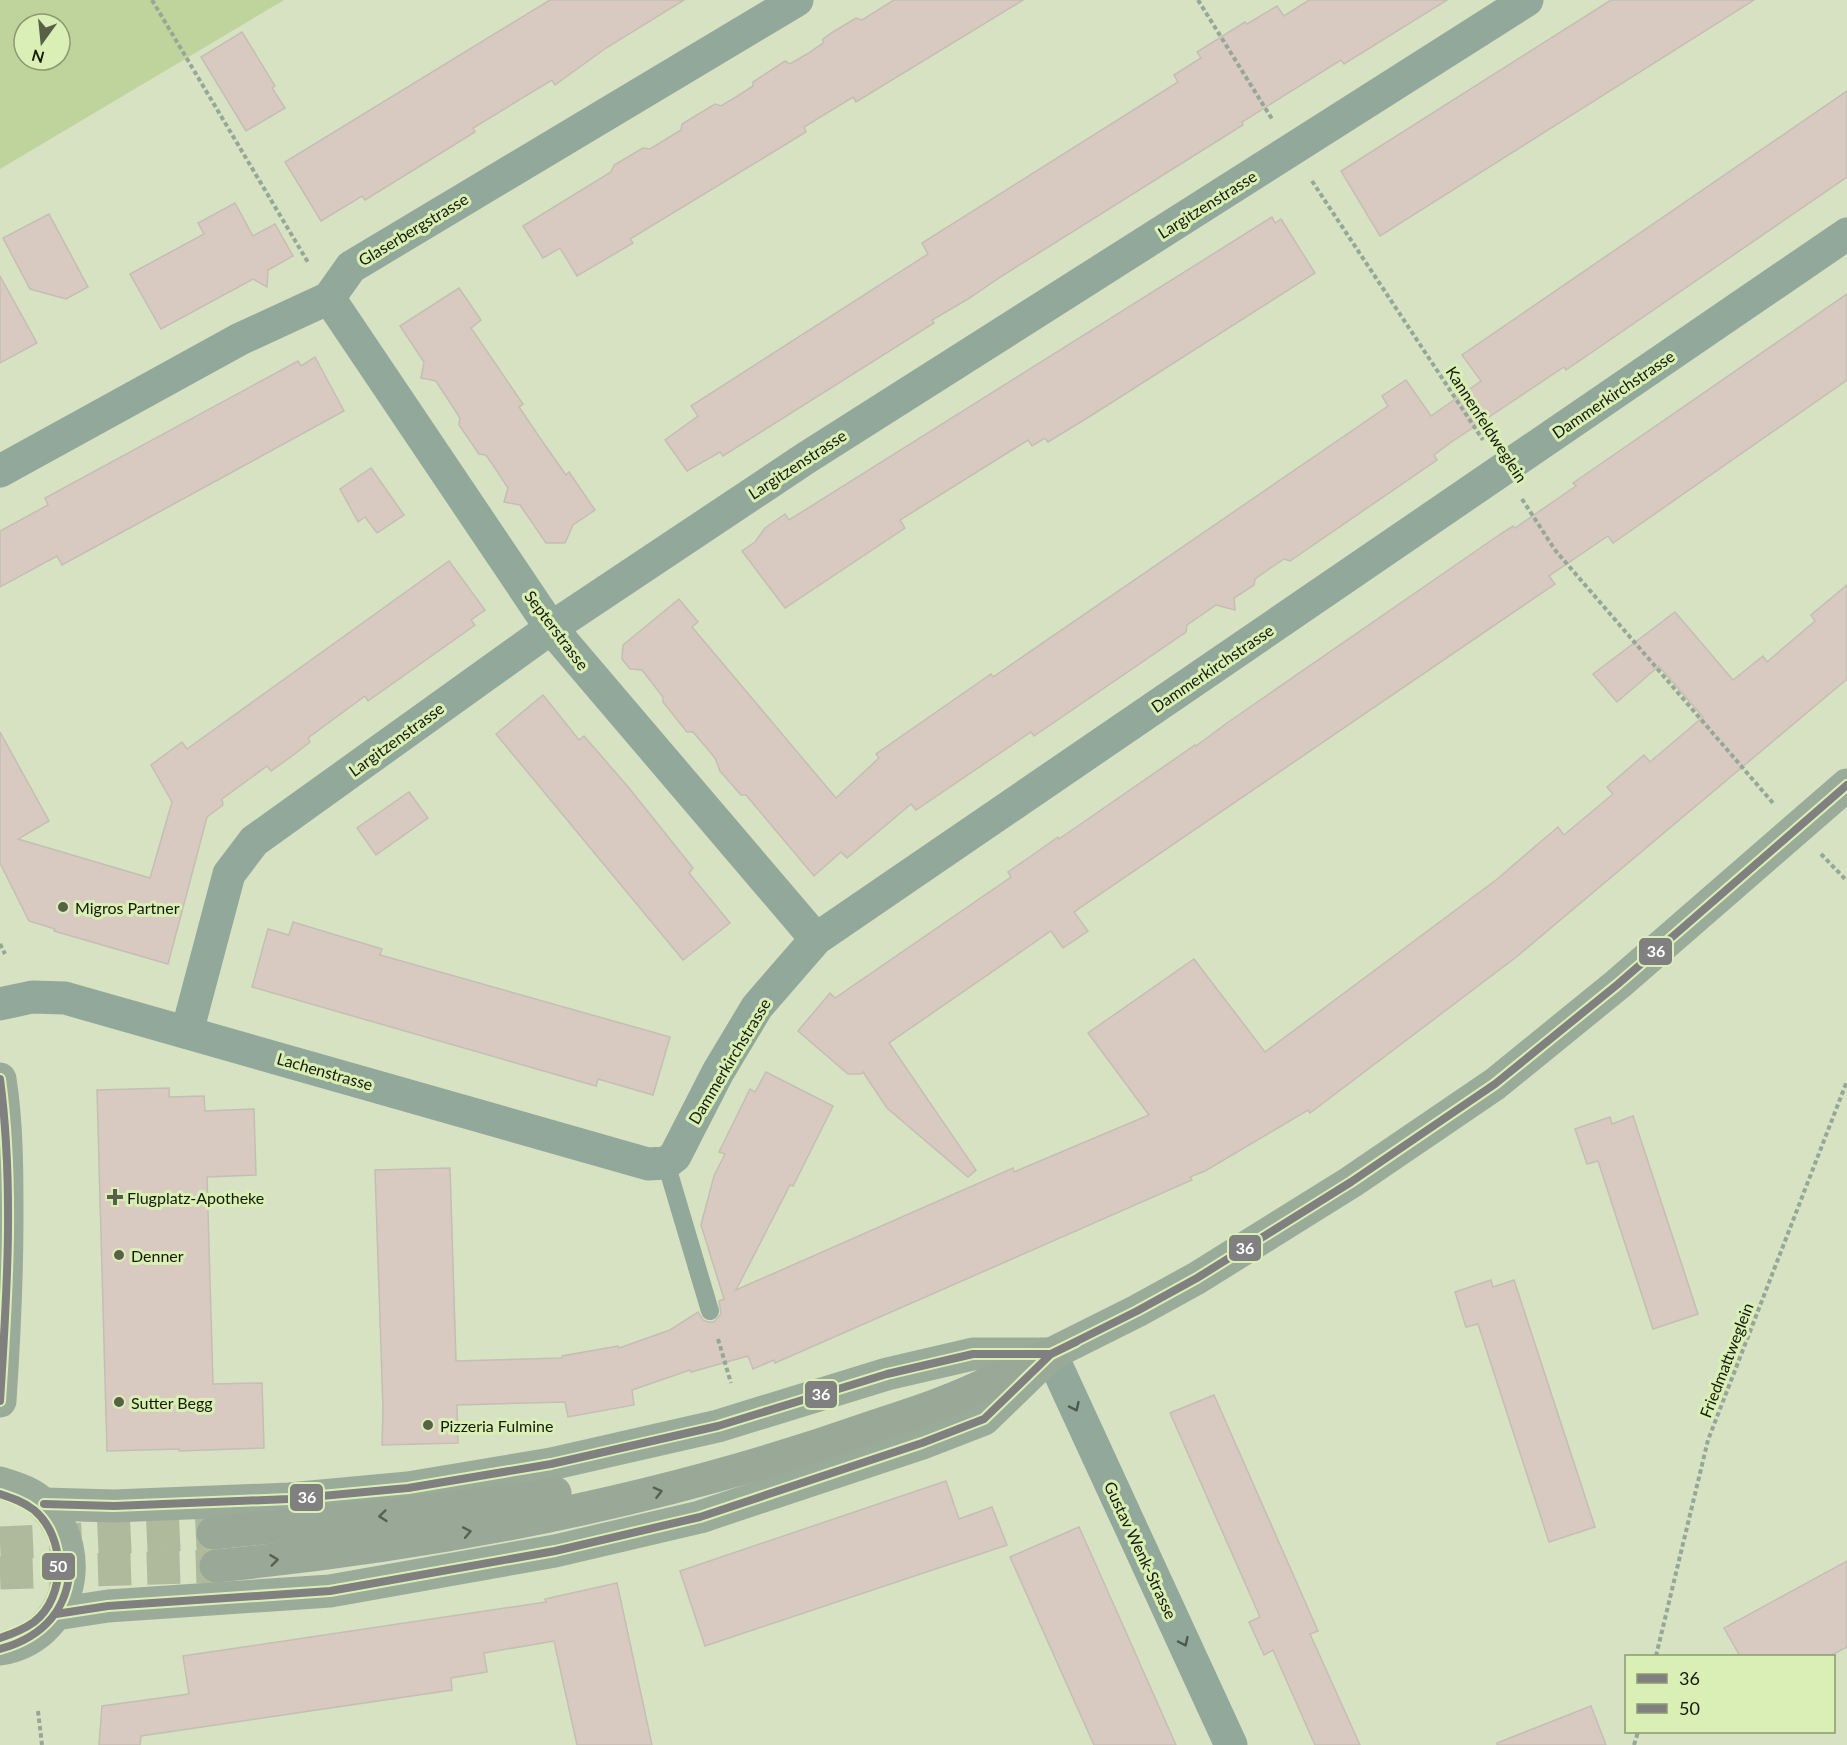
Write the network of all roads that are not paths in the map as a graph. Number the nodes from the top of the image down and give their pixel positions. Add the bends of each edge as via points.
1 (797, 0) edge
2 (1527, 0) edge
3 (1847, 234) edge
4 (329, 298) junction
5 (0, 471) edge
6 (551, 628) junction
7 (1847, 785) edge
8 (816, 939) junction
9 (0, 1004) edge
10 (187, 1032) junction
11 (1, 1092) edge
12 (657, 1163) junction
13 (710, 1311) road end
14 (1051, 1354) junction
15 (0, 1401) edge
16 (0, 1483) edge
17 (44, 1504) junction
18 (213, 1533) tunnel mouth
19 (216, 1566) tunnel mouth
20 (56, 1614) junction
21 (0, 1649) edge
22 (1231, 1745) edge

1 - 4 street, Glaserbergstrasse via 351,267
2 - 6 street, Largitzenstrasse via 806,458
3 - 8 street, Dammerkirchstrasse
4 - 5 street, Glaserbergstrasse via 240,339
4 - 6 street, Septerstrasse
6 - 8 street, Septerstrasse
6 - 10 street, Largitzenstrasse via 254,841 229,874
7 - 14 main road via 1618,984 1495,1084 1351,1182 1197,1278
8 - 12 street, Dammerkirchstrasse via 757,1007 675,1156
9 - 10 street, Lachenstrasse via 32,997 65,998
10 - 12 street, Lachenstrasse
11 - 15 main road via 7,1180 7,1298
12 - 13 lane
14 - 17 main road via 974,1354 887,1374 718,1426 551,1464 408,1488 289,1499 114,1506
14 -> 18 highway via 705,1459 541,1497
19 -> 14 highway via 417,1542 656,1492 802,1452 952,1400
14 - 20 main road via 984,1419 700,1517 555,1551 330,1591 108,1606
14 -> 22 street, Gustav Wenk-Strasse
16 - 17 main road via 21,1489
17 - 20 main road via 59,1523 68,1545 70,1569 66,1592
20 - 21 main road via 23,1642

